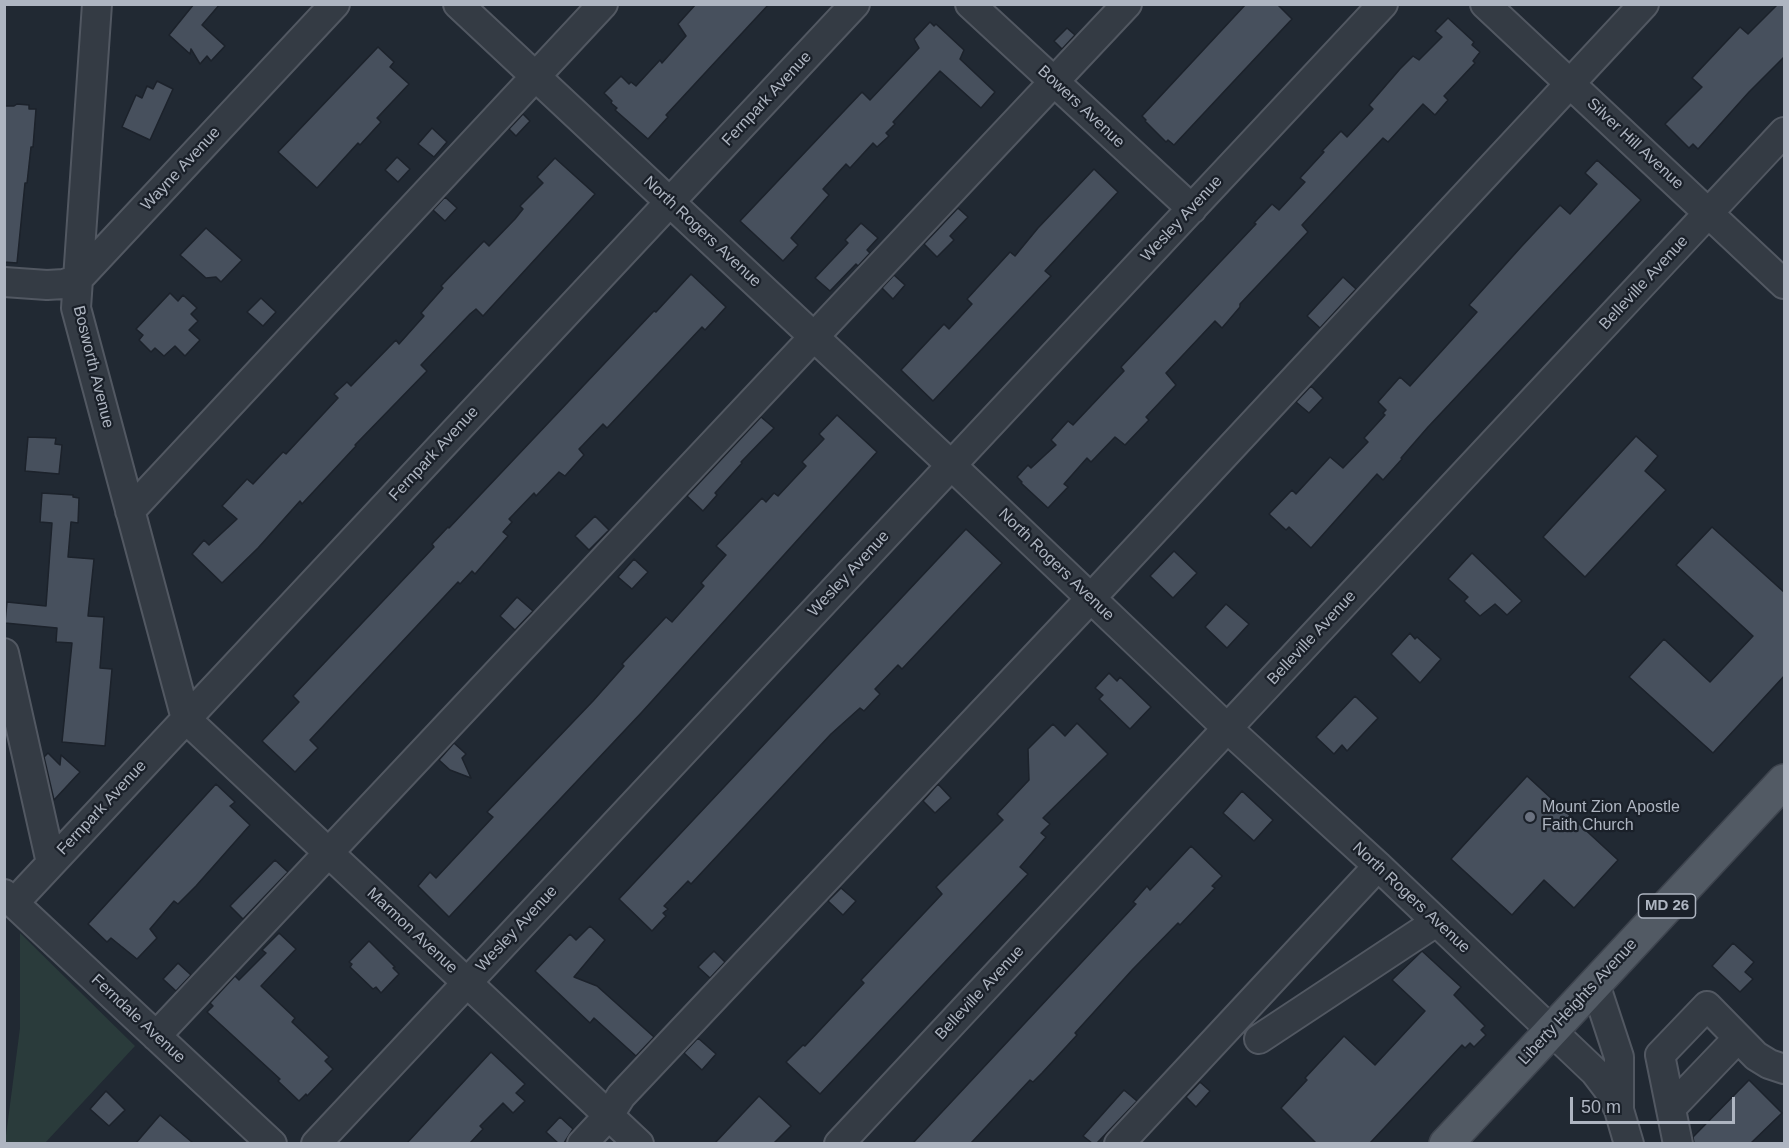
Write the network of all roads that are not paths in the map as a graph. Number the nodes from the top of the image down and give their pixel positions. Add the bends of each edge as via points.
1 (97, 4) edge
2 (335, 4) edge
3 (458, 4) edge
4 (603, 4) edge
5 (855, 4) edge
6 (970, 4) edge
7 (1127, 4) edge
8 (1383, 4) edge
9 (1485, 4) edge
10 (1644, 4) edge
11 (536, 76) junction
12 (1054, 82) junction
13 (1570, 84) junction
14 (1785, 132) edge
15 (670, 202) junction
16 (1192, 209) junction
17 (1708, 213) junction
18 (78, 279) junction
19 (4, 282) edge
20 (1785, 285) edge
21 (814, 337) junction
22 (951, 465) junction
23 (130, 512) junction
24 (1091, 598) junction
25 (4, 653) edge
26 (186, 719) junction
27 (1227, 728) junction
28 (1785, 781) edge
29 (328, 853) junction
30 (51, 863) junction
31 (1378, 866) junction
32 (9, 899) edge
33 (1436, 922) junction
34 (467, 982) junction
35 (1594, 984) junction
36 (1551, 1031) junction
37 (156, 1036) junction
38 (1738, 1038) junction
39 (1259, 1039) dead end
40 (1785, 1069) edge
41 (1671, 1108) junction
42 (1619, 1110) junction
43 (609, 1115) junction
44 (272, 1143) edge
45 (316, 1143) edge
46 (582, 1143) edge
47 (639, 1143) edge
48 (839, 1143) edge
49 (1119, 1143) edge
50 (1446, 1143) edge
51 (1629, 1143) edge
52 (1678, 1143) edge

1 - 18 street, Bosworth Avenue
2 - 18 street, Wayne Avenue
3 - 11 street, North Rogers Avenue
4 - 11 street
5 - 15 street, Fernpark Avenue
6 - 12 street, Bowers Avenue
7 - 12 street
8 - 16 street, Wesley Avenue
9 - 13 street, Silver Hill Avenue
10 - 13 street
11 - 15 street, North Rogers Avenue
11 - 23 street
12 - 16 street, Bowers Avenue
12 - 21 street
13 - 17 street, Silver Hill Avenue
13 - 24 street
14 - 17 street, Belleville Avenue
15 - 21 street, North Rogers Avenue
15 - 26 street, Fernpark Avenue
16 - 22 street, Wesley Avenue
17 - 20 street, Silver Hill Avenue
17 - 27 street, Belleville Avenue
18 - 19 street via 47,285
18 - 23 street, Bosworth Avenue via 76,308
21 - 22 street, North Rogers Avenue
21 - 29 street
22 - 24 street, North Rogers Avenue
22 - 34 street, Wesley Avenue
23 - 26 street, Bosworth Avenue
24 - 27 street, North Rogers Avenue
24 - 43 street via 621,1095
25 - 30 street
26 - 29 street, Marmon Avenue
26 - 30 street, Fernpark Avenue
27 - 31 street, North Rogers Avenue
27 - 48 street, Belleville Avenue
28 - 35 main road, Liberty Heights Avenue / MD 26
29 - 34 street, Marmon Avenue
29 - 37 street
30 - 32 street, Fernpark Avenue
31 - 33 street, North Rogers Avenue
31 - 49 street
32 - 37 street, Ferndale Avenue
33 - 36 street, North Rogers Avenue
33 - 39 street
34 - 43 street, Marmon Avenue
34 - 45 street, Wesley Avenue
35 - 36 main road, Liberty Heights Avenue / MD 26
35 - 42 street via 1619,1057
36 - 42 street, North Rogers Avenue via 1599,1077
36 - 50 main road, Liberty Heights Avenue / MD 26
37 - 44 street, Ferndale Avenue
38 - 40 street via 1756,1056
38 - 41 street
38 - 41 street via 1707,1006 1660,1055
41 - 52 street
42 - 51 street, North Rogers Avenue
43 - 46 street
43 - 47 street, Marmon Avenue

